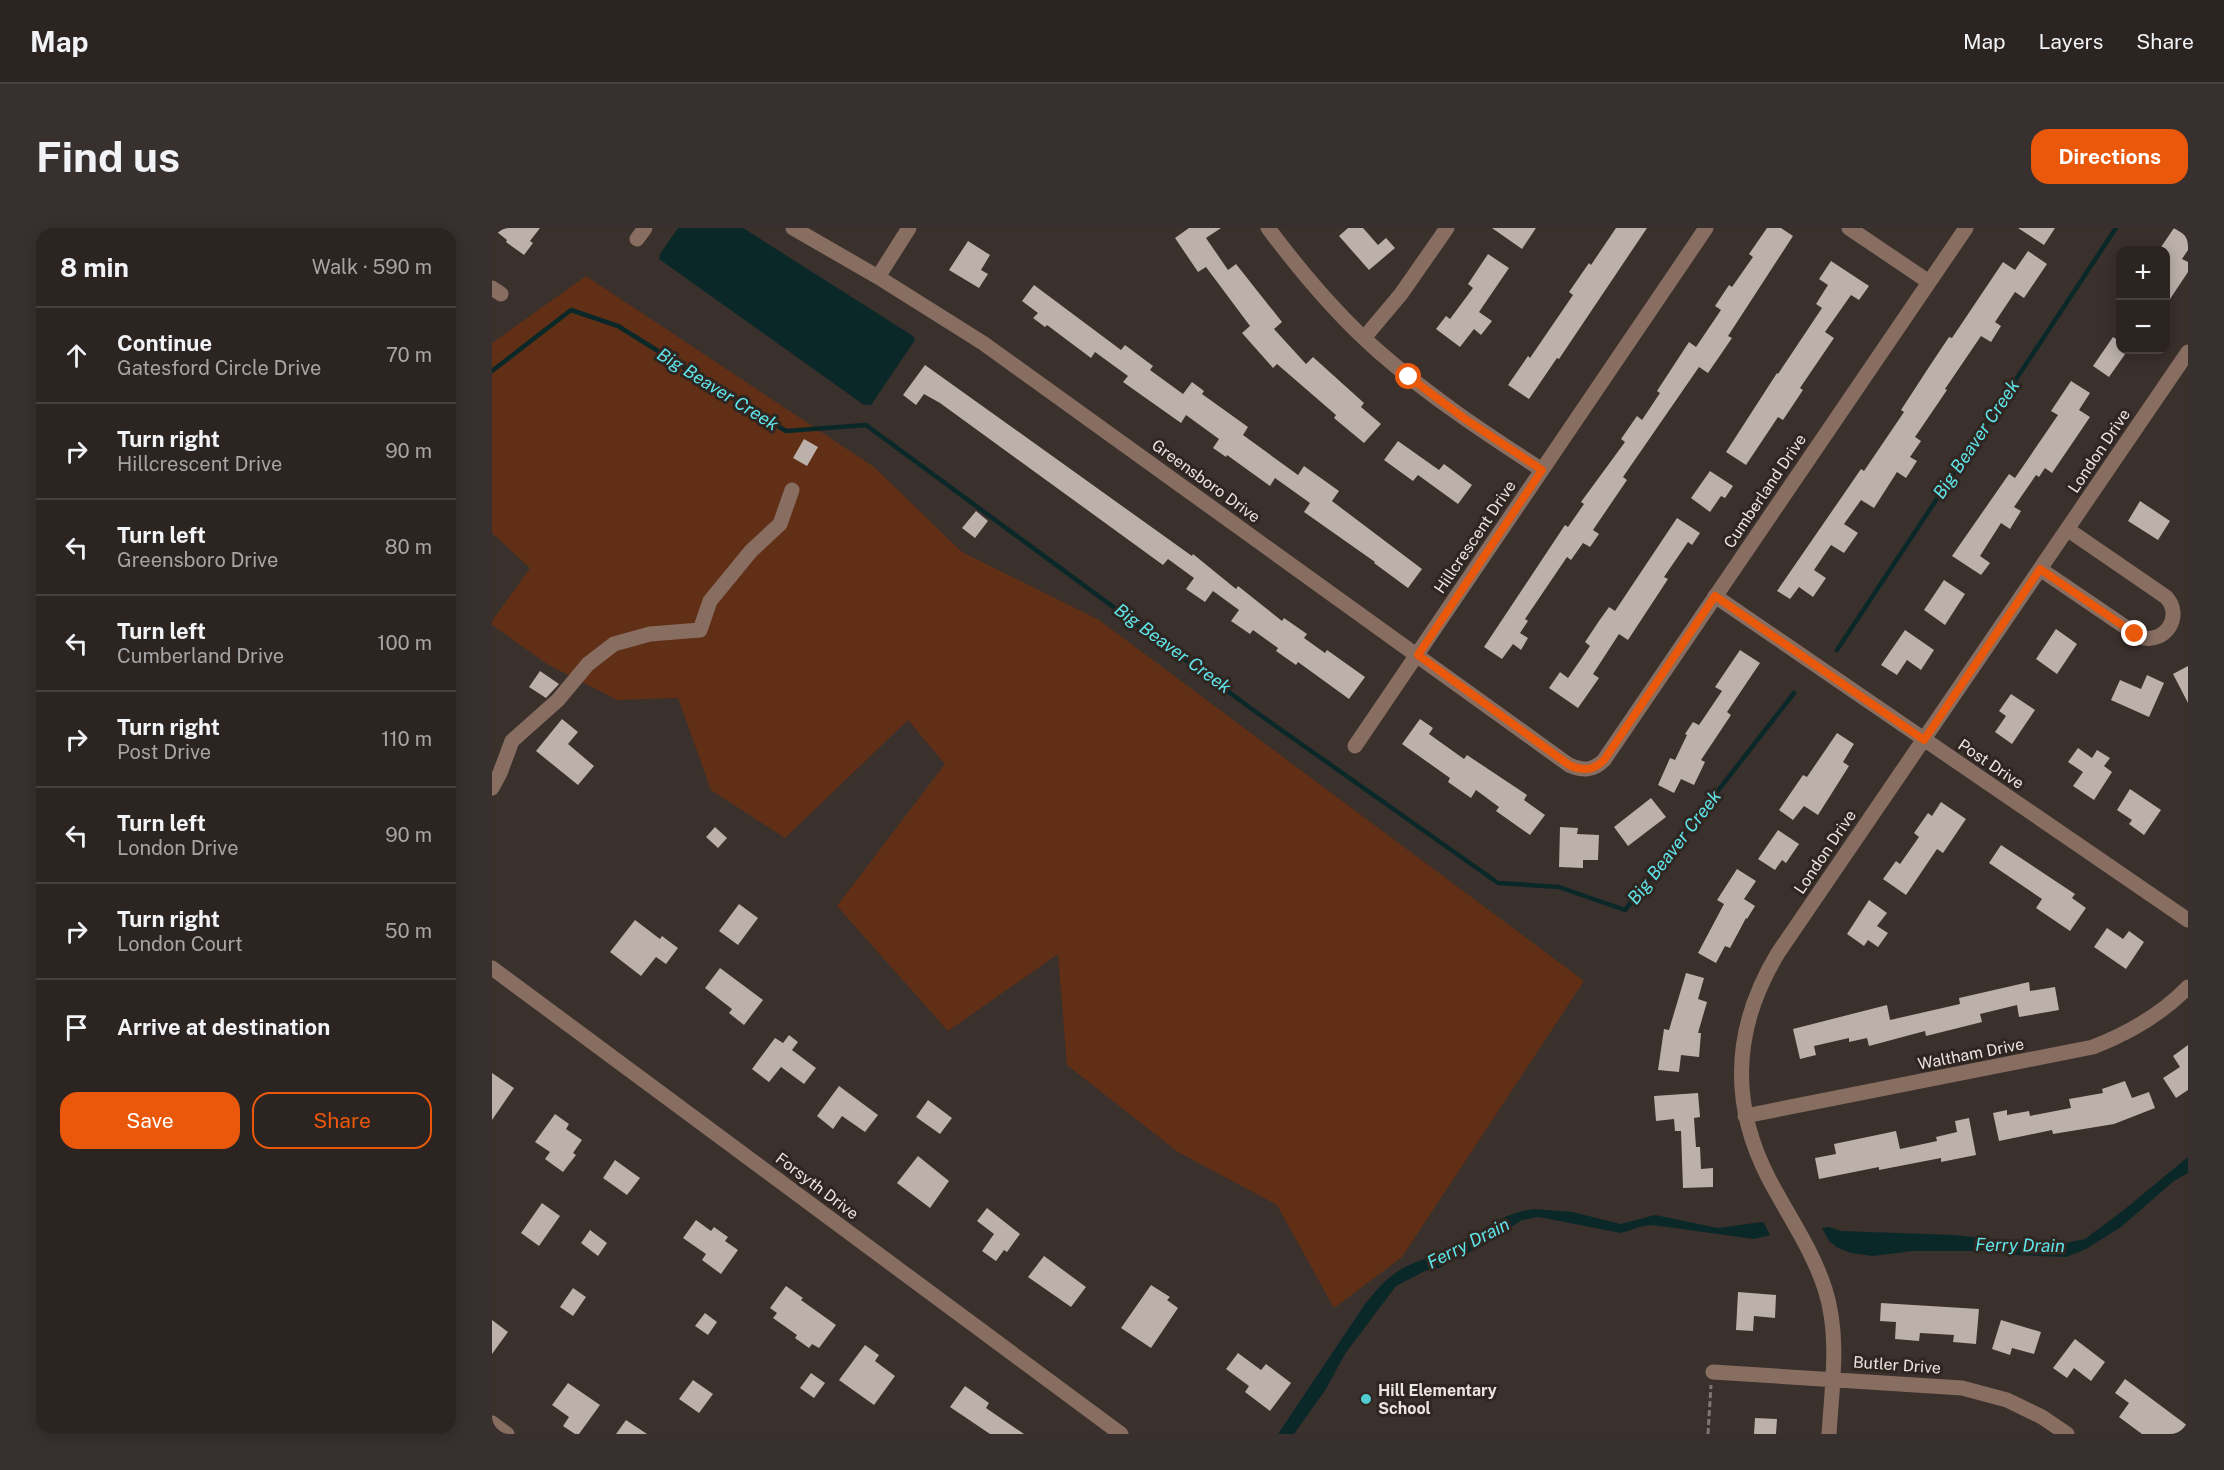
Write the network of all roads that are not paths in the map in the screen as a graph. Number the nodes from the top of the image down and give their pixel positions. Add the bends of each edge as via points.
1 (793, 228) edge
2 (909, 228) edge
3 (1268, 228) edge
4 (1447, 228) edge
5 (1706, 228) edge
6 (1849, 228) edge
7 (1965, 228) edge
8 (878, 277) junction
9 (1929, 282) junction
10 (1364, 338) junction
11 (2188, 353) edge
12 (1542, 470) junction
13 (792, 490) dead end
14 (2067, 529) junction
15 (2040, 569) junction
16 (1715, 596) junction
17 (1418, 655) junction
18 (1924, 740) junction
19 (1355, 746) dead end
20 (1591, 769) joint
21 (492, 788) edge
22 (2188, 920) edge
23 (492, 968) edge
24 (2188, 987) edge
25 (1745, 1116) junction
26 (1712, 1377) road end
27 (1832, 1378) junction
28 (492, 1423) edge
29 (507, 1434) edge
30 (1121, 1434) edge
31 (1829, 1434) edge
32 (2067, 1434) edge

1 - 8 street, Greensboro Drive
2 - 8 street
3 - 10 street via 1311,284
4 - 10 street via 1401,294
5 - 12 street, Hillcrescent Drive
6 - 9 street
7 - 9 street, Cumberland Drive
8 - 17 street, Greensboro Drive via 983,343
9 - 16 street, Cumberland Drive
10 - 12 street via 1433,396
11 - 14 street, London Drive
12 - 17 street, Hillcrescent Drive
13 - 21 street via 780,524 751,551 710,602 700,630 650,634 614,644 588,664 558,700 512,741
14 - 15 street, London Drive
14 - 15 street via 2166,597 2174,616 2168,630 2155,638 2140,637
15 - 18 street, London Drive
16 - 18 street, Post Drive
16 - 20 street, Cumberland Drive via 1604,760
17 - 19 street, Hillcrescent Drive
17 - 20 street, Greensboro Drive via 1569,765
18 - 22 street, Post Drive
18 - 25 street, London Drive via 1764,978 1748,1020 1742,1054
23 - 30 street, Forsyth Drive
24 - 25 street, Waltham Drive via 2144,1023 2093,1047
25 - 27 street, London Drive via 1758,1157 1811,1254 1826,1290 1833,1325
26 - 27 street, Butler Drive
27 - 31 street, London Drive
27 - 32 street, Butler Drive via 1982,1392 2026,1409
28 - 29 street

